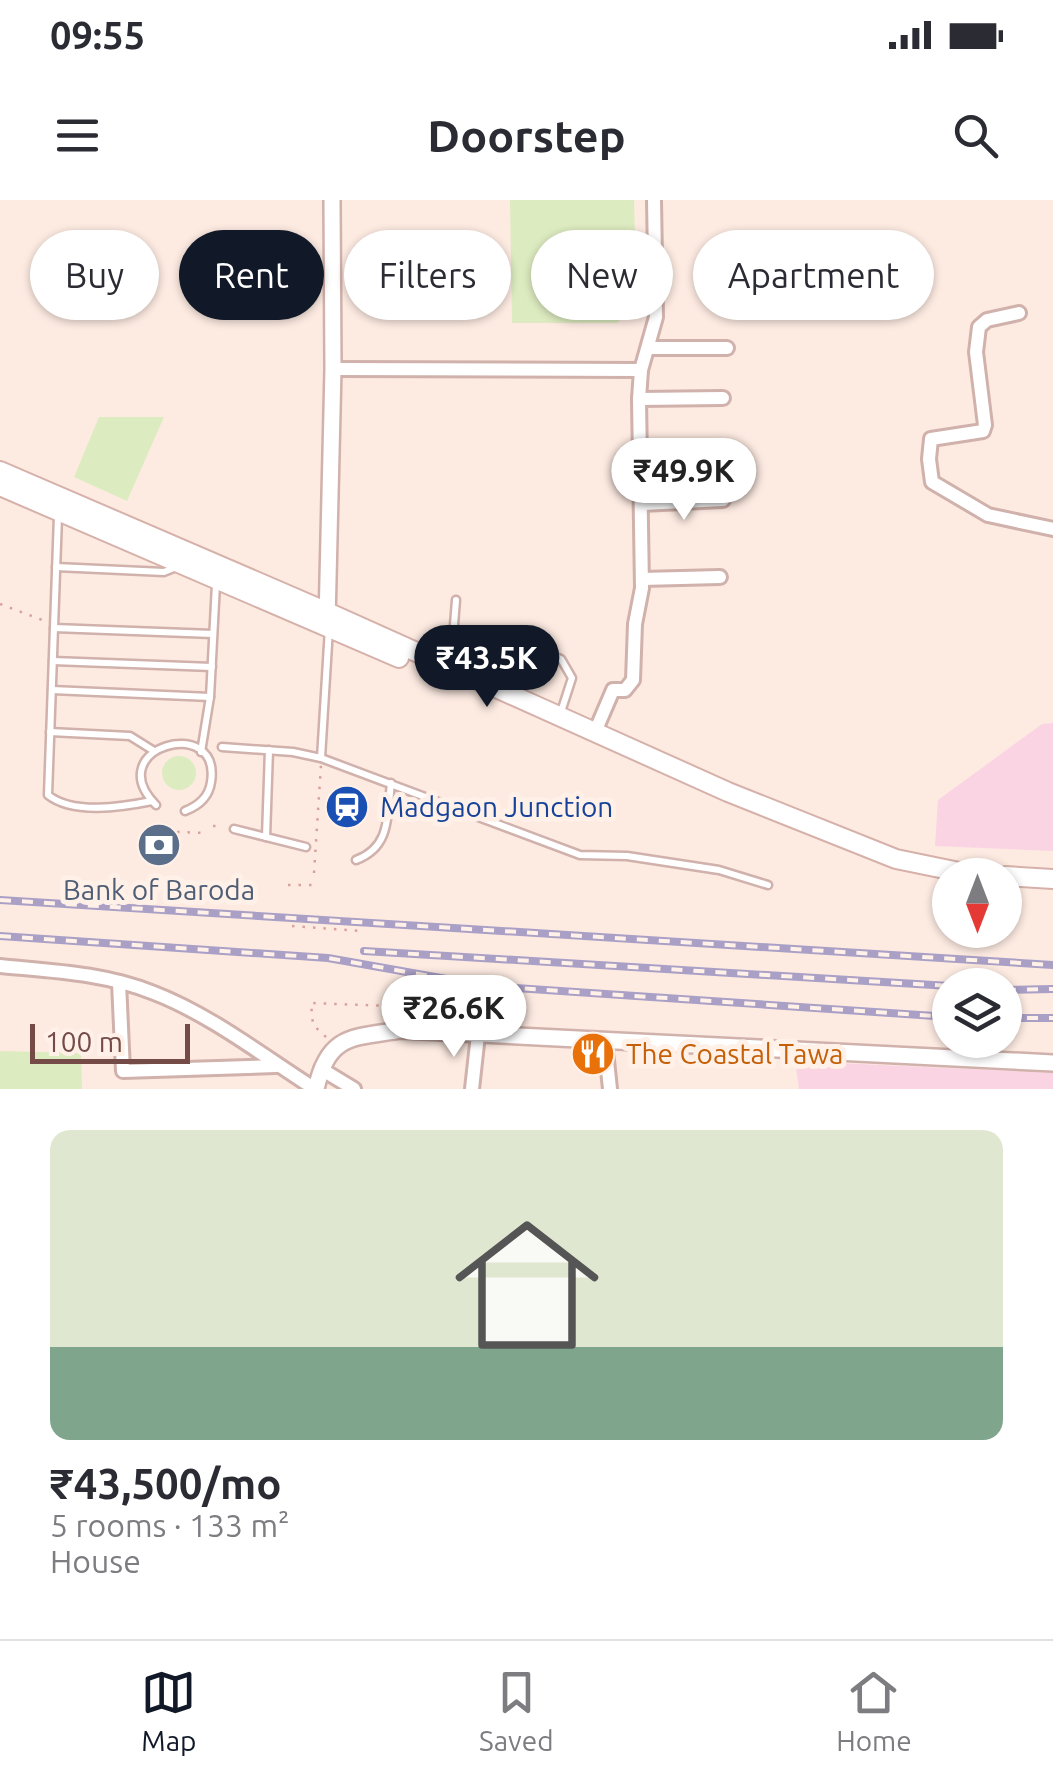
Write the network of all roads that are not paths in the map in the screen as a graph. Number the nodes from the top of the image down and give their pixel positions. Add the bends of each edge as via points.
1 (332, 200) edge
2 (654, 200) edge
3 (1019, 314) dead end
4 (648, 348) junction
5 (727, 348) dead end
6 (333, 370) junction
7 (641, 370) junction
8 (724, 398) dead end
9 (639, 399) junction
10 (0, 471) edge
11 (0, 486) edge
12 (723, 500) dead end
13 (642, 504) junction
14 (59, 506) junction
15 (1053, 528) edge
16 (180, 566) junction
17 (56, 567) junction
18 (218, 575) junction
19 (720, 577) dead end
20 (642, 579) junction
21 (456, 600) dead end
22 (327, 619) junction
23 (54, 626) junction
24 (213, 634) junction
25 (376, 641) junction
26 (532, 648) dead end
27 (52, 660) junction
28 (212, 668) junction
29 (451, 668) junction
30 (52, 690) junction
31 (210, 696) junction
32 (560, 716) junction
33 (50, 732) junction
34 (595, 732) junction
35 (211, 746) dead end
36 (222, 747) dead end
37 (269, 750) junction
38 (154, 751) junction
39 (201, 752) junction
40 (322, 758) junction
41 (391, 783) junction
42 (185, 811) dead end
43 (234, 829) dead end
44 (266, 837) junction
45 (306, 847) dead end
46 (356, 860) dead end
47 (932, 866) edge
48 (1022, 877) edge
49 (932, 878) edge
50 (1053, 878) edge
51 (768, 885) dead end
52 (1022, 887) edge
53 (1053, 888) edge
54 (0, 966) edge
55 (119, 982) junction
56 (478, 1034) junction
57 (605, 1042) junction
58 (1053, 1064) edge
59 (278, 1066) junction
60 (320, 1069) junction
61 (316, 1089) edge
62 (354, 1089) edge
63 (472, 1089) edge
64 (610, 1089) edge

1 - 6 street
2 - 4 street via 656,317
3 - 15 street via 979,327 985,426 932,439 932,482 988,515
4 - 5 street
4 - 7 street
6 - 7 street
6 - 22 street
7 - 9 street
8 - 9 street
9 - 13 street
10 - 14 main road
11 - 14 main road
12 - 13 street
13 - 20 street
14 - 16 main road
14 - 17 lane
14 - 18 main road
16 - 17 lane via 164,572
16 - 18 main road
17 - 23 lane
18 - 22 main road
18 - 24 lane
19 - 20 street
20 - 34 street via 632,680 625,690 613,690
21 - 29 lane
22 - 25 main road
22 - 40 lane
23 - 24 lane
23 - 27 lane
24 - 28 lane
25 - 29 main road
25 - 49 main road via 831,846
26 - 32 lane via 561,659 572,678
27 - 28 lane
27 - 30 lane
28 - 31 lane
29 - 32 main road
30 - 31 lane
30 - 33 lane
31 - 39 lane
32 - 34 main road
33 - 38 lane via 130,736
33 - 38 lane via 48,795 56,802 154,803 142,782
34 - 47 main road via 728,792
35 - 39 lane
36 - 37 lane
37 - 40 lane
37 - 44 lane
38 - 39 lane via 172,742
39 - 42 lane via 211,782 202,800
40 - 41 lane
41 - 46 lane via 382,842
41 - 51 lane via 580,855 700,867
43 - 44 lane
44 - 45 lane
48 - 50 main road
52 - 53 main road
54 - 55 street
55 - 59 street via 186,1007
55 - 59 street via 123,1072
56 - 57 street
56 - 60 street via 401,1030 351,1038 334,1046
56 - 63 street
57 - 58 street
57 - 64 street
59 - 61 street
60 - 61 street
60 - 62 street

